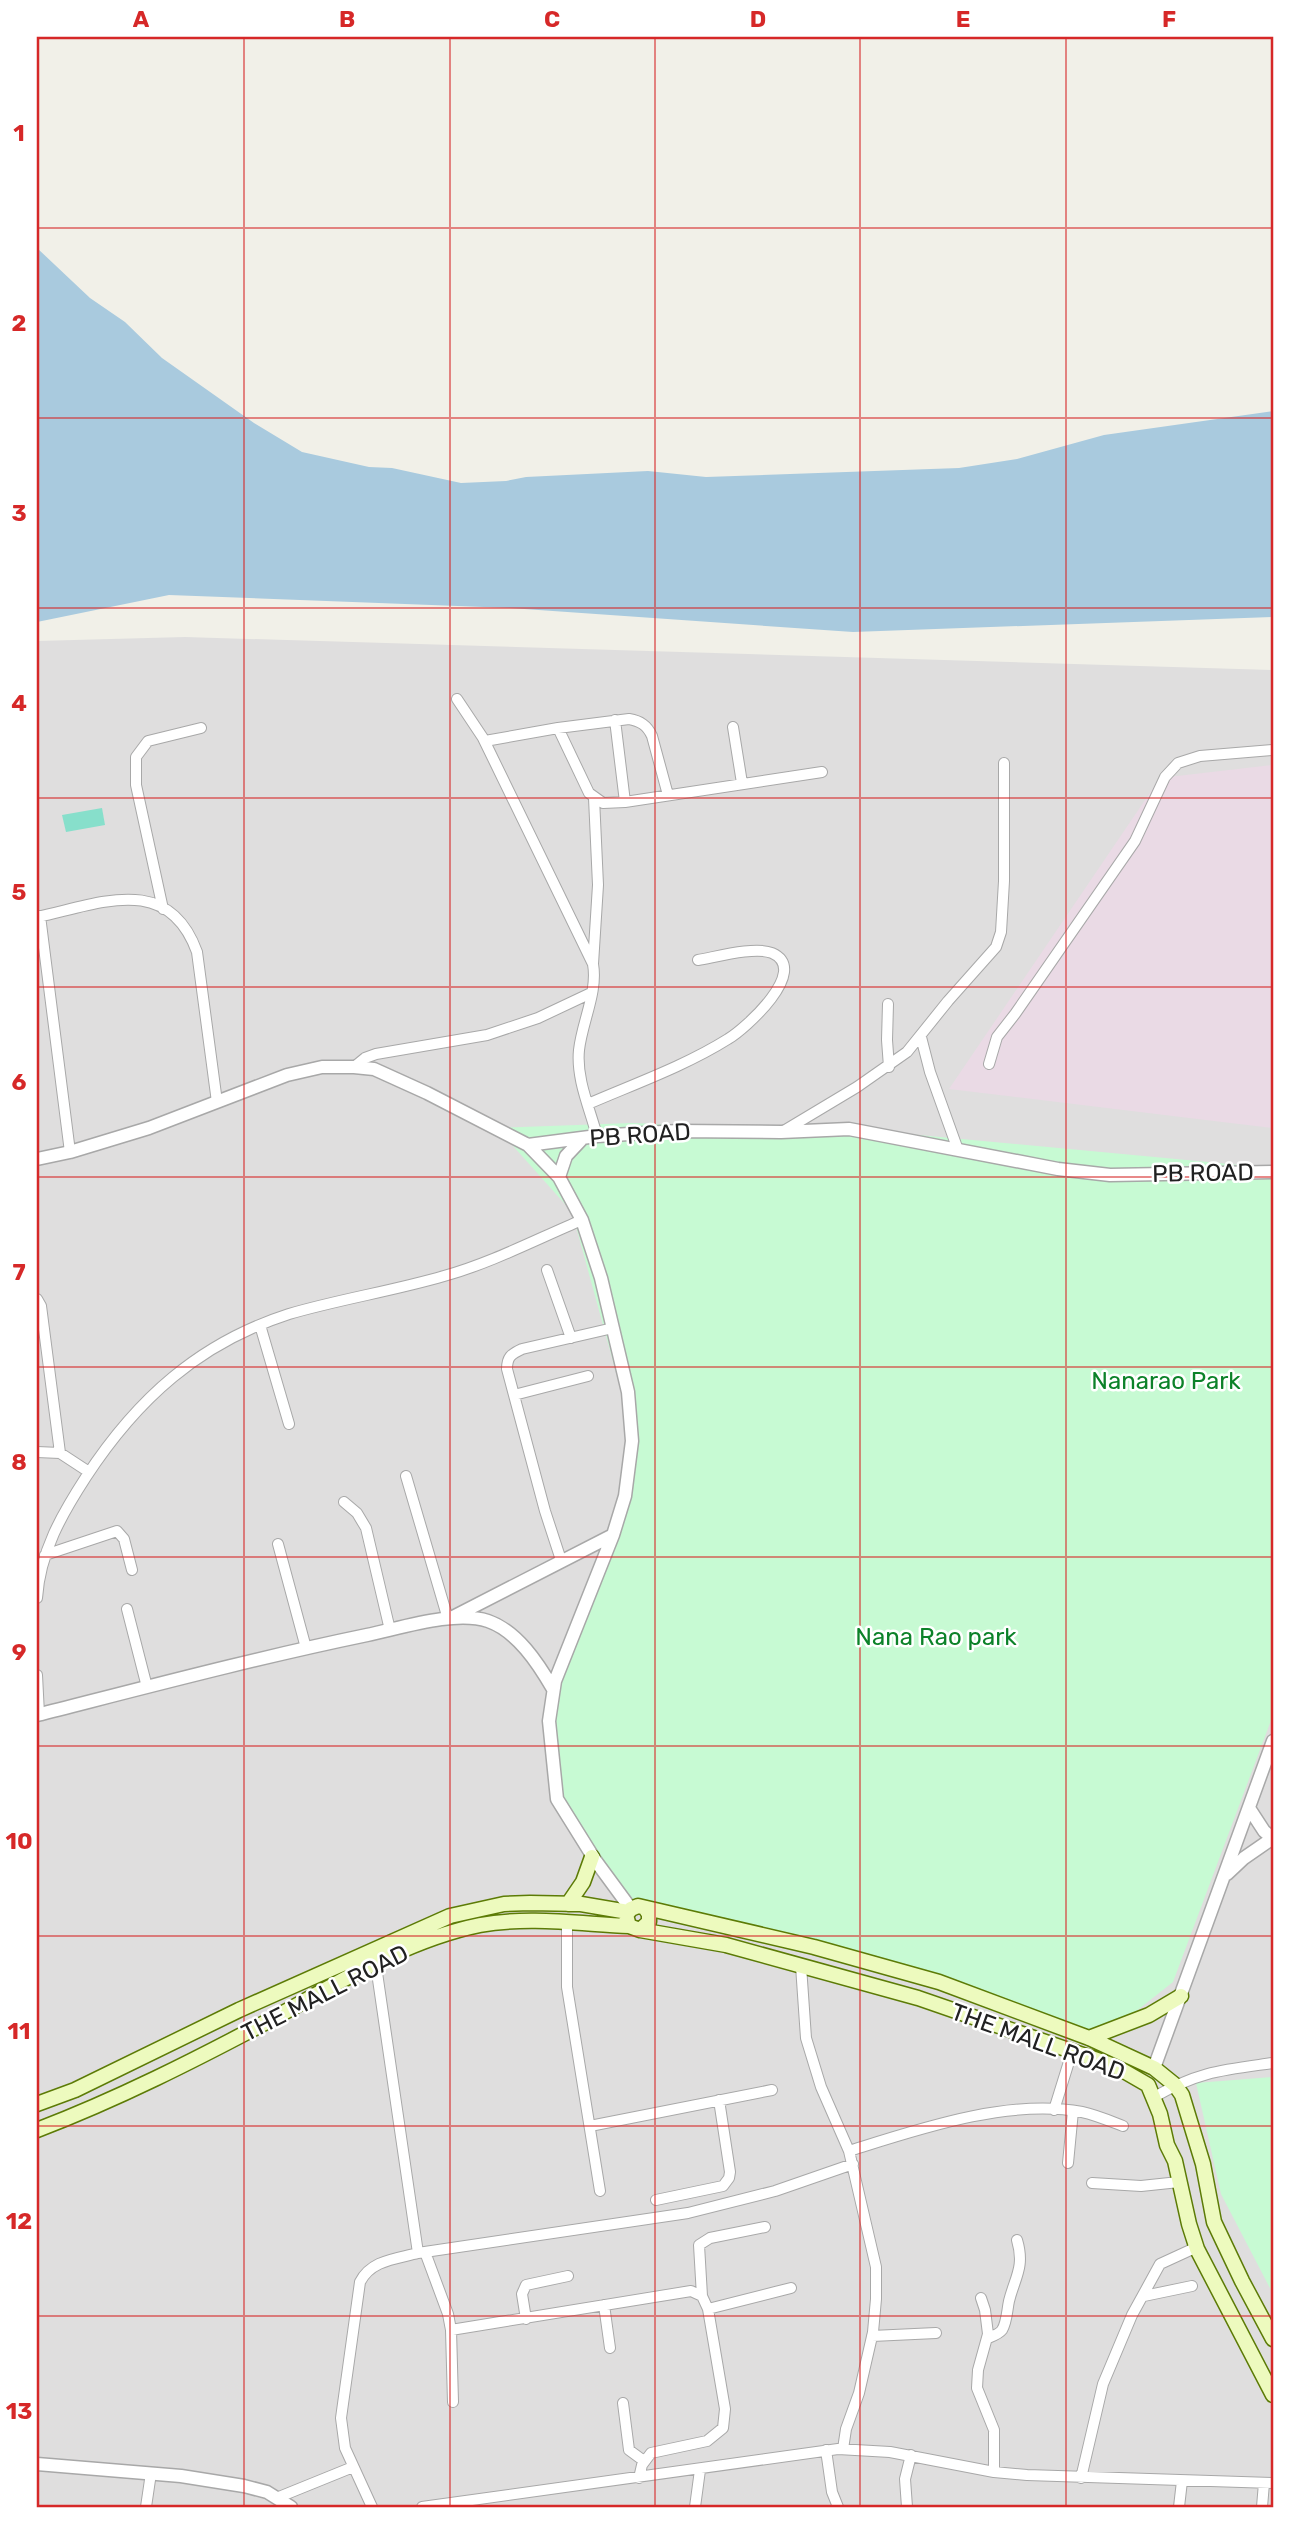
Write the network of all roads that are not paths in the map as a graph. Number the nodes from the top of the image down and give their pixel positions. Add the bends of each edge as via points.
1 (457, 699) dead end
2 (615, 720) junction
3 (558, 727) junction
4 (733, 727) dead end
5 (201, 728) dead end
6 (485, 741) junction
7 (1273, 750) edge
8 (1004, 762) dead end
9 (822, 772) dead end
10 (742, 783) junction
11 (668, 795) junction
12 (594, 798) junction
13 (625, 802) junction
14 (163, 909) junction
15 (38, 916) edge
16 (698, 960) dead end
17 (593, 964) junction
18 (591, 993) junction
19 (888, 1004) dead end
20 (921, 1037) junction
21 (989, 1064) dead end
22 (889, 1066) junction
23 (354, 1067) junction
24 (217, 1102) junction
25 (588, 1104) junction
26 (781, 1132) junction
27 (590, 1137) junction
28 (528, 1145) junction
29 (958, 1150) junction
30 (70, 1152) junction
31 (37, 1159) edge
32 (1273, 1172) edge
33 (559, 1177) junction
34 (582, 1220) junction
35 (547, 1270) dead end
36 (37, 1299) edge
37 (260, 1325) junction
38 (614, 1328) junction
39 (571, 1338) junction
40 (587, 1376) dead end
41 (514, 1395) junction
42 (289, 1424) dead end
43 (37, 1452) edge
44 (60, 1453) junction
45 (89, 1472) junction
46 (406, 1476) dead end
47 (344, 1502) dead end
48 (612, 1535) junction
49 (278, 1544) dead end
50 (45, 1555) junction
51 (561, 1560) junction
52 (132, 1570) dead end
53 (37, 1582) edge
54 (37, 1598) edge
55 (127, 1609) dead end
56 (449, 1619) junction
57 (390, 1630) junction
58 (306, 1648) junction
59 (37, 1675) edge
60 (147, 1687) junction
61 (553, 1689) junction
62 (38, 1715) edge
63 (1273, 1741) edge
64 (1249, 1808) junction
65 (1273, 1838) edge
66 (592, 1857) junction
67 (1225, 1876) junction
68 (568, 1904) junction
69 (635, 1917) junction
70 (567, 1923) junction
71 (375, 1956) junction
72 (802, 1966) junction
73 (1181, 1996) junction
74 (1089, 2038) junction
75 (1072, 2052) junction
76 (1273, 2063) edge
77 (1154, 2068) junction
78 (1175, 2085) junction
79 (75, 2090) junction
80 (772, 2090) dead end
81 (1151, 2091) junction
82 (719, 2100) junction
83 (37, 2104) edge
84 (1054, 2110) junction
85 (1073, 2111) junction
86 (84, 2112) junction
87 (590, 2126) junction
88 (1123, 2126) dead end
89 (37, 2130) edge
90 (849, 2151) junction
91 (1068, 2163) dead end
92 (853, 2164) junction
93 (1179, 2182) junction
94 (1092, 2183) dead end
95 (600, 2191) dead end
96 (656, 2200) dead end
97 (765, 2227) dead end
98 (1017, 2240) dead end
99 (1197, 2247) junction
100 (421, 2253) junction
101 (568, 2276) dead end
102 (1192, 2286) dead end
103 (792, 2288) dead end
104 (702, 2296) junction
105 (1144, 2296) junction
106 (981, 2298) dead end
107 (604, 2305) junction
108 (708, 2309) junction
109 (526, 2319) junction
110 (451, 2330) junction
111 (936, 2333) dead end
112 (872, 2336) junction
113 (988, 2338) junction
114 (1273, 2339) edge
115 (610, 2348) dead end
116 (1273, 2395) edge
117 (453, 2402) dead end
118 (623, 2403) dead end
119 (843, 2449) junction
120 (826, 2450) junction
121 (911, 2455) junction
122 (644, 2461) junction
123 (37, 2464) edge
124 (353, 2468) junction
125 (700, 2470) junction
126 (994, 2472) junction
127 (151, 2473) junction
128 (639, 2478) junction
129 (1082, 2478) junction
130 (1182, 2481) junction
131 (1269, 2483) edge
132 (279, 2497) junction
133 (146, 2507) edge
134 (292, 2507) edge
135 (372, 2507) edge
136 (422, 2507) edge
137 (695, 2507) edge
138 (838, 2507) edge
139 (907, 2507) edge
140 (1179, 2507) edge
141 (1262, 2507) edge

1 - 6 street
2 - 3 street
2 - 11 street via 637,720 649,729
2 - 13 street
3 - 6 street
3 - 12 street
4 - 10 street
5 - 14 street via 148,741 136,757 136,785
6 - 17 street
7 - 21 street via 1200,756 1171,770 1135,841 997,1037
8 - 20 street via 1000,940
9 - 10 street
10 - 11 street
11 - 13 street
12 - 13 street via 603,803
12 - 17 street via 598,885
14 - 15 street via 137,898
14 - 24 street via 184,927 197,952
15 - 30 street
16 - 25 street via 762,951 779,959 783,974 765,1009 730,1039
17 - 18 street
18 - 23 street via 513,1027 376,1054
18 - 25 street via 579,1054
19 - 22 street
20 - 22 street
20 - 29 street
22 - 26 street
23 - 24 street via 322,1067 287,1075
23 - 28 street via 374,1069
24 - 30 street
25 - 27 street
26 - 27 street, PB ROAD via 678,1131
26 - 29 street, PB ROAD via 849,1129
27 - 28 street, PB ROAD
27 - 33 street via 578,1141 566,1156
28 - 33 street
29 - 32 street, PB ROAD via 1110,1175
30 - 31 street
33 - 34 street
34 - 37 street via 444,1276
34 - 38 street
35 - 39 street
36 - 44 street
37 - 42 street
37 - 45 street via 188,1364 158,1387
38 - 39 street
38 - 48 street via 632,1434 628,1482
39 - 41 street via 509,1356 507,1369
40 - 41 street
41 - 51 street
43 - 44 street
44 - 45 street
45 - 50 street via 65,1509
46 - 56 street
47 - 57 street via 366,1528
48 - 51 street
48 - 61 street
49 - 58 street
50 - 52 street via 117,1531 124,1539
50 - 53 street
51 - 56 street
53 - 54 street
55 - 60 street
56 - 57 street
56 - 61 street via 487,1620 501,1627 535,1660
57 - 58 street
58 - 60 street
59 - 62 street
60 - 62 street
61 - 66 street via 549,1721 554,1791
63 - 64 street
64 - 65 street
64 - 67 street
65 - 67 street
66 - 68 main road
66 - 69 street
67 - 73 street
68 - 69 main road, THE MALL ROAD
68 - 71 main road, THE MALL ROAD via 473,1909 450,1916
69 - 70 main road, THE MALL ROAD
69 - 72 main road, THE MALL ROAD
69 - 74 main road, THE MALL ROAD via 814,1947 939,1982
70 - 71 main road, THE MALL ROAD via 480,1925
70 - 87 street via 567,1987
71 - 79 main road, THE MALL ROAD
71 - 86 main road, THE MALL ROAD via 215,2050
71 - 100 street
72 - 75 main road, THE MALL ROAD via 918,1998
72 - 90 street via 806,2038
73 - 74 main road via 1149,2015
73 - 77 street
74 - 77 main road, THE MALL ROAD
75 - 81 main road, THE MALL ROAD via 1115,2067
75 - 84 street
76 - 78 street via 1214,2071
77 - 78 main road, THE MALL ROAD
77 - 81 main road
78 - 81 street
78 - 114 main road, THE MALL ROAD via 1189,2113 1214,2222
79 - 83 main road, THE MALL ROAD
79 - 86 street
80 - 82 street
81 - 93 main road, THE MALL ROAD
82 - 87 street
82 - 96 street via 730,2172 726,2183
84 - 85 street
84 - 90 street via 983,2114
85 - 88 street
85 - 91 street
86 - 89 main road, THE MALL ROAD
87 - 95 street
90 - 92 street
92 - 100 street via 775,2191 688,2213
92 - 112 street via 876,2267
93 - 94 street via 1140,2186
93 - 99 main road, THE MALL ROAD
97 - 104 street via 710,2238 699,2245
98 - 113 street via 1021,2262 1003,2327
99 - 105 street via 1160,2264
99 - 116 main road, THE MALL ROAD
100 - 110 street via 445,2303
100 - 124 street via 378,2264 360,2282 341,2418
101 - 109 street via 526,2285 522,2294
102 - 105 street
103 - 108 street
104 - 107 street via 691,2291
104 - 108 street
105 - 129 street via 1104,2384
106 - 113 street
107 - 109 street
107 - 115 street
108 - 122 street via 725,2409 723,2428 707,2441 656,2451
109 - 110 street
110 - 117 street
111 - 112 street
112 - 119 street
113 - 126 street via 976,2379 994,2430
118 - 122 street via 629,2450
119 - 120 street
119 - 121 street
120 - 125 street
120 - 138 street
121 - 126 street
121 - 139 street via 905,2479
122 - 128 street
123 - 127 street
124 - 132 street
124 - 135 street
125 - 128 street
125 - 137 street
126 - 129 street
127 - 132 street via 244,2486
127 - 133 street
128 - 136 street
129 - 130 street
130 - 131 street
130 - 140 street
131 - 141 street
132 - 134 street

